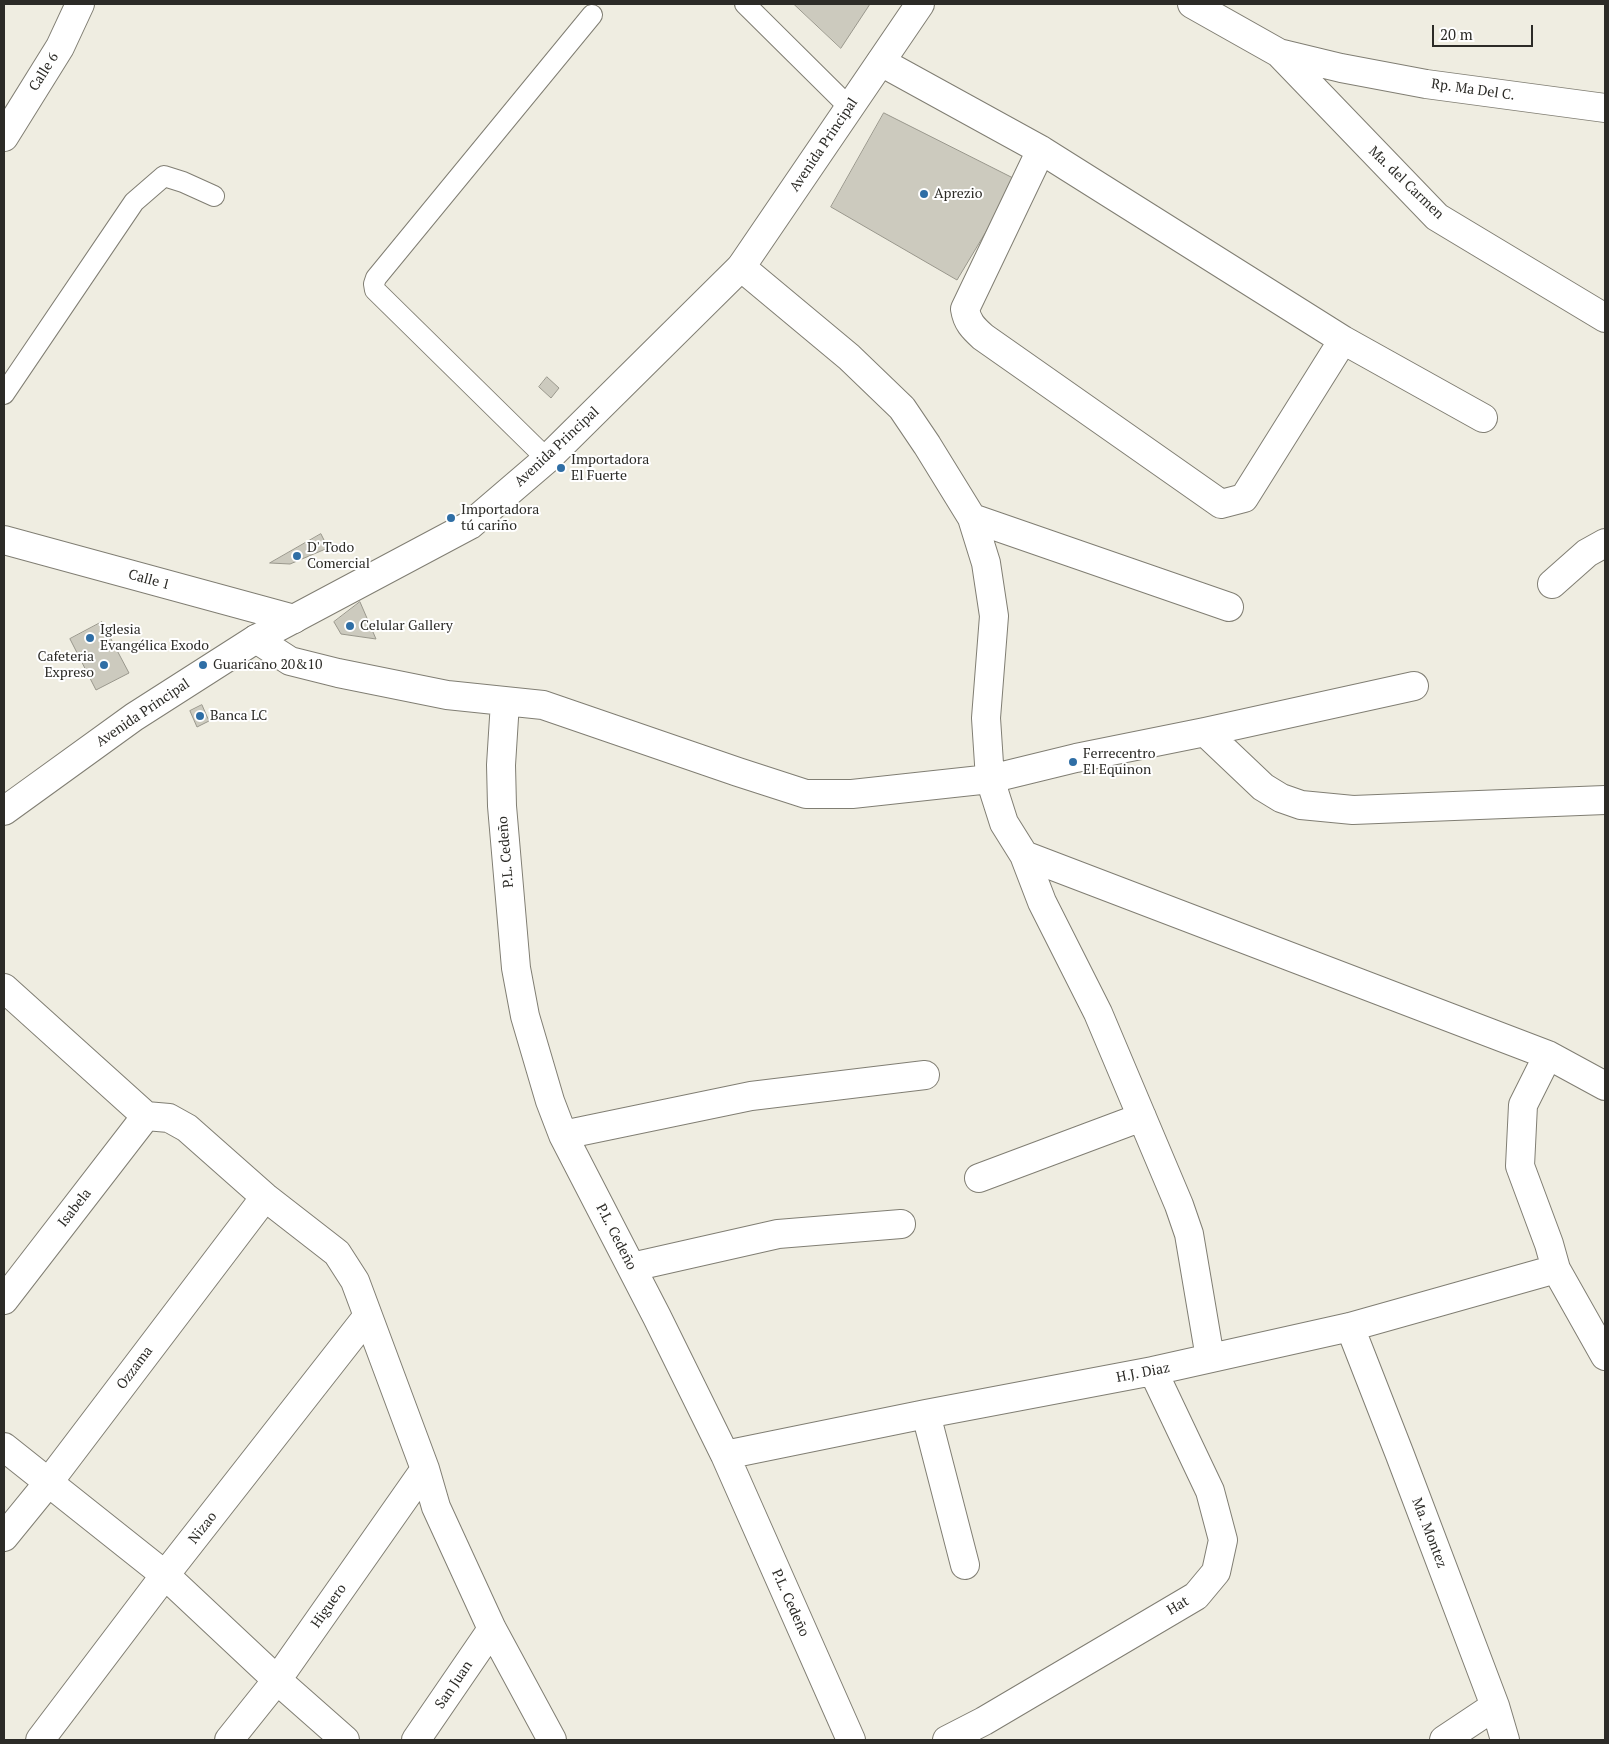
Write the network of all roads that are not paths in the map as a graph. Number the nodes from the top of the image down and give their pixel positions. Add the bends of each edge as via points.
1 (80, 4) edge
2 (745, 4) edge
3 (920, 4) edge
4 (1192, 4) edge
5 (592, 15) dead end
6 (1279, 53) junction
7 (880, 62) junction
8 (849, 107) junction
9 (1605, 108) edge
10 (4, 137) edge
11 (1041, 150) junction
12 (214, 196) dead end
13 (741, 267) junction
14 (1605, 318) edge
15 (1343, 340) junction
16 (4, 394) edge
17 (1483, 418) dead end
18 (547, 459) junction
19 (972, 518) junction
20 (4, 540) edge
21 (1605, 543) edge
22 (1552, 584) dead end
23 (1229, 607) dead end
24 (294, 619) junction
25 (256, 639) junction
26 (1414, 686) dead end
27 (505, 702) junction
28 (1205, 732) junction
29 (990, 779) junction
30 (1605, 800) edge
31 (4, 811) edge
32 (1024, 856) junction
33 (4, 988) edge
34 (1548, 1055) junction
35 (925, 1075) dead end
36 (1605, 1086) edge
37 (146, 1116) junction
38 (1142, 1117) junction
39 (563, 1135) junction
40 (979, 1178) dead end
41 (265, 1197) junction
42 (901, 1224) dead end
43 (632, 1267) junction
44 (1556, 1270) junction
45 (4, 1300) edge
46 (367, 1317) junction
47 (1350, 1327) junction
48 (1605, 1356) edge
49 (1210, 1358) junction
50 (1153, 1371) junction
51 (926, 1414) junction
52 (4, 1447) edge
53 (725, 1455) junction
54 (424, 1469) junction
55 (48, 1483) junction
56 (4, 1537) edge
57 (964, 1565) dead end
58 (165, 1576) junction
59 (492, 1629) junction
60 (277, 1680) junction
61 (1495, 1706) junction
62 (40, 1740) edge
63 (229, 1740) edge
64 (345, 1740) edge
65 (416, 1740) edge
66 (552, 1740) edge
67 (851, 1740) edge
68 (947, 1740) edge
69 (1444, 1740) edge
70 (1505, 1740) edge

1 - 10 street, Calle 6 via 60,47
2 - 8 lane
3 - 7 street, Avenida Principal
4 - 6 street
5 - 18 lane via 374,284 376,290
6 - 9 street, Rp. Ma Del C. via 1426,84
6 - 14 street, Ma. del Carmen via 1437,217
7 - 8 street, Avenida Principal
7 - 11 street
8 - 13 street, Avenida Principal
11 - 15 street
11 - 15 street via 965,308 970,326 1221,504 1244,498
12 - 16 lane via 164,176 134,202
13 - 18 street, Avenida Principal
13 - 19 street via 849,357 902,408
15 - 17 street
18 - 24 street, Avenida Principal via 470,525
19 - 23 street
19 - 29 street via 986,563 994,616 986,718
20 - 24 street, Calle 1
21 - 22 street via 1587,553
24 - 25 street, Avenida Principal
25 - 27 street via 290,661 447,696
25 - 31 street, Avenida Principal via 134,717
26 - 28 street
27 - 29 street via 543,705 806,794 852,794
27 - 39 street, P.L. Cedeño via 502,806 516,968 524,1016
28 - 29 street
28 - 30 street via 1262,787 1280,798 1302,804 1353,810
29 - 32 street via 1004,823
32 - 34 street
32 - 38 street via 1042,902 1098,1013
33 - 37 street
34 - 36 street
34 - 44 street via 1523,1105 1520,1166
35 - 39 street via 751,1096
37 - 41 street via 169,1118 187,1128
37 - 45 street, Isabela
38 - 40 street
38 - 49 street via 1189,1234
39 - 43 street, P.L. Cedeño
41 - 46 street via 337,1254 355,1281
41 - 55 street, Ozzama
42 - 43 street via 778,1234
43 - 53 street, P.L. Cedeño
44 - 47 street, H.J. Diaz
44 - 48 street
46 - 54 street
46 - 58 street, Nizao
47 - 49 street, H.J. Diaz
47 - 61 street, Ma. Montez
49 - 50 street, H.J. Diaz
50 - 51 street, H.J. Diaz
50 - 68 street, Hat via 1210,1491 1223,1540 1216,1572 1196,1596
51 - 53 street, H.J. Diaz
51 - 57 street
52 - 55 street
53 - 67 street, P.L. Cedeño
54 - 59 street via 436,1507
54 - 60 street, Higuero
55 - 56 street, Ozzama
55 - 58 street
58 - 60 street
58 - 62 street, Nizao
59 - 65 street, San Juan
59 - 66 street
60 - 63 street, Higuero
60 - 64 street
61 - 69 street
61 - 70 street, Ma. Montez

